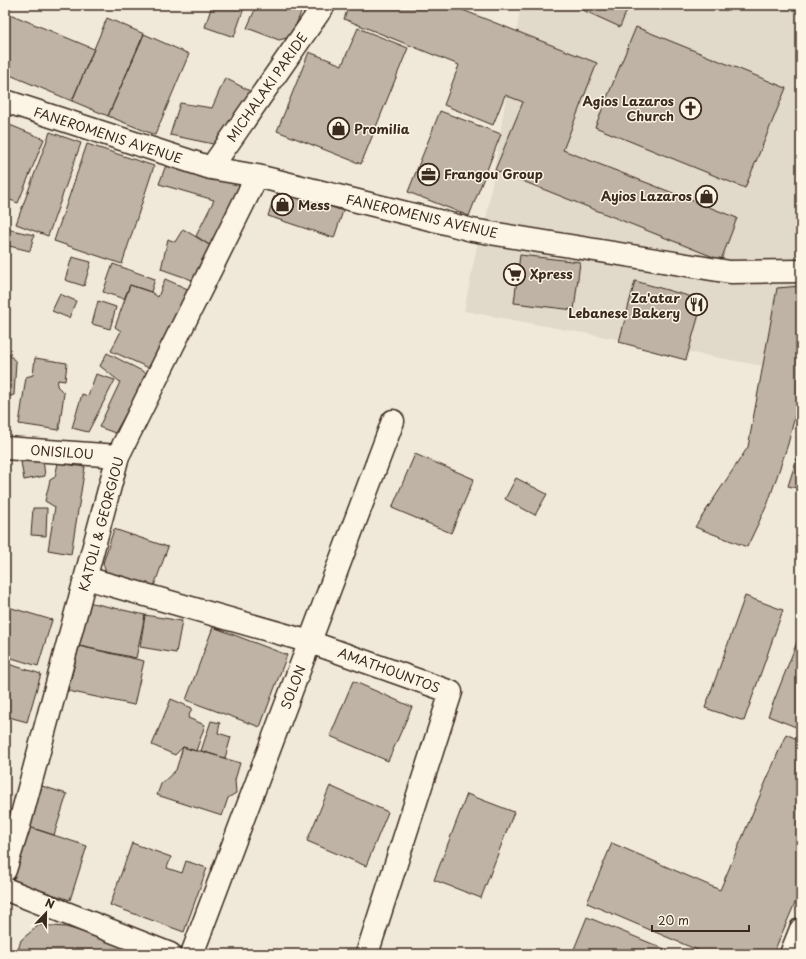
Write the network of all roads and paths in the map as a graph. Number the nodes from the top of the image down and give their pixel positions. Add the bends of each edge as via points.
1 (324, 5) edge
2 (5, 101) edge
3 (211, 168) junction
4 (257, 176) junction
5 (801, 271) edge
6 (393, 421) dead end
7 (5, 448) edge
8 (118, 456) junction
9 (86, 578) junction
10 (310, 642) junction
11 (5, 870) edge
12 (5, 889) edge
13 (170, 954) edge
14 (192, 954) edge
15 (367, 954) edge

1 - 3 street, MICHALAKI PARIDE
2 - 3 street, FANEROMENIS AVENUE
3 - 4 street, FANEROMENIS AVENUE
4 - 5 street, FANEROMENIS AVENUE via 472,230 730,272
4 - 8 street, KATOLI & GEORGIOU
6 - 10 street, SOLON
7 - 8 street, ONISILOU
8 - 9 street, KATOLI & GEORGIOU
9 - 10 street, AMATHOUNTOS
9 - 11 street, KATOLI & GEORGIOU
10 - 14 street, SOLON
10 - 15 street, AMATHOUNTOS via 450,692
12 - 13 street

